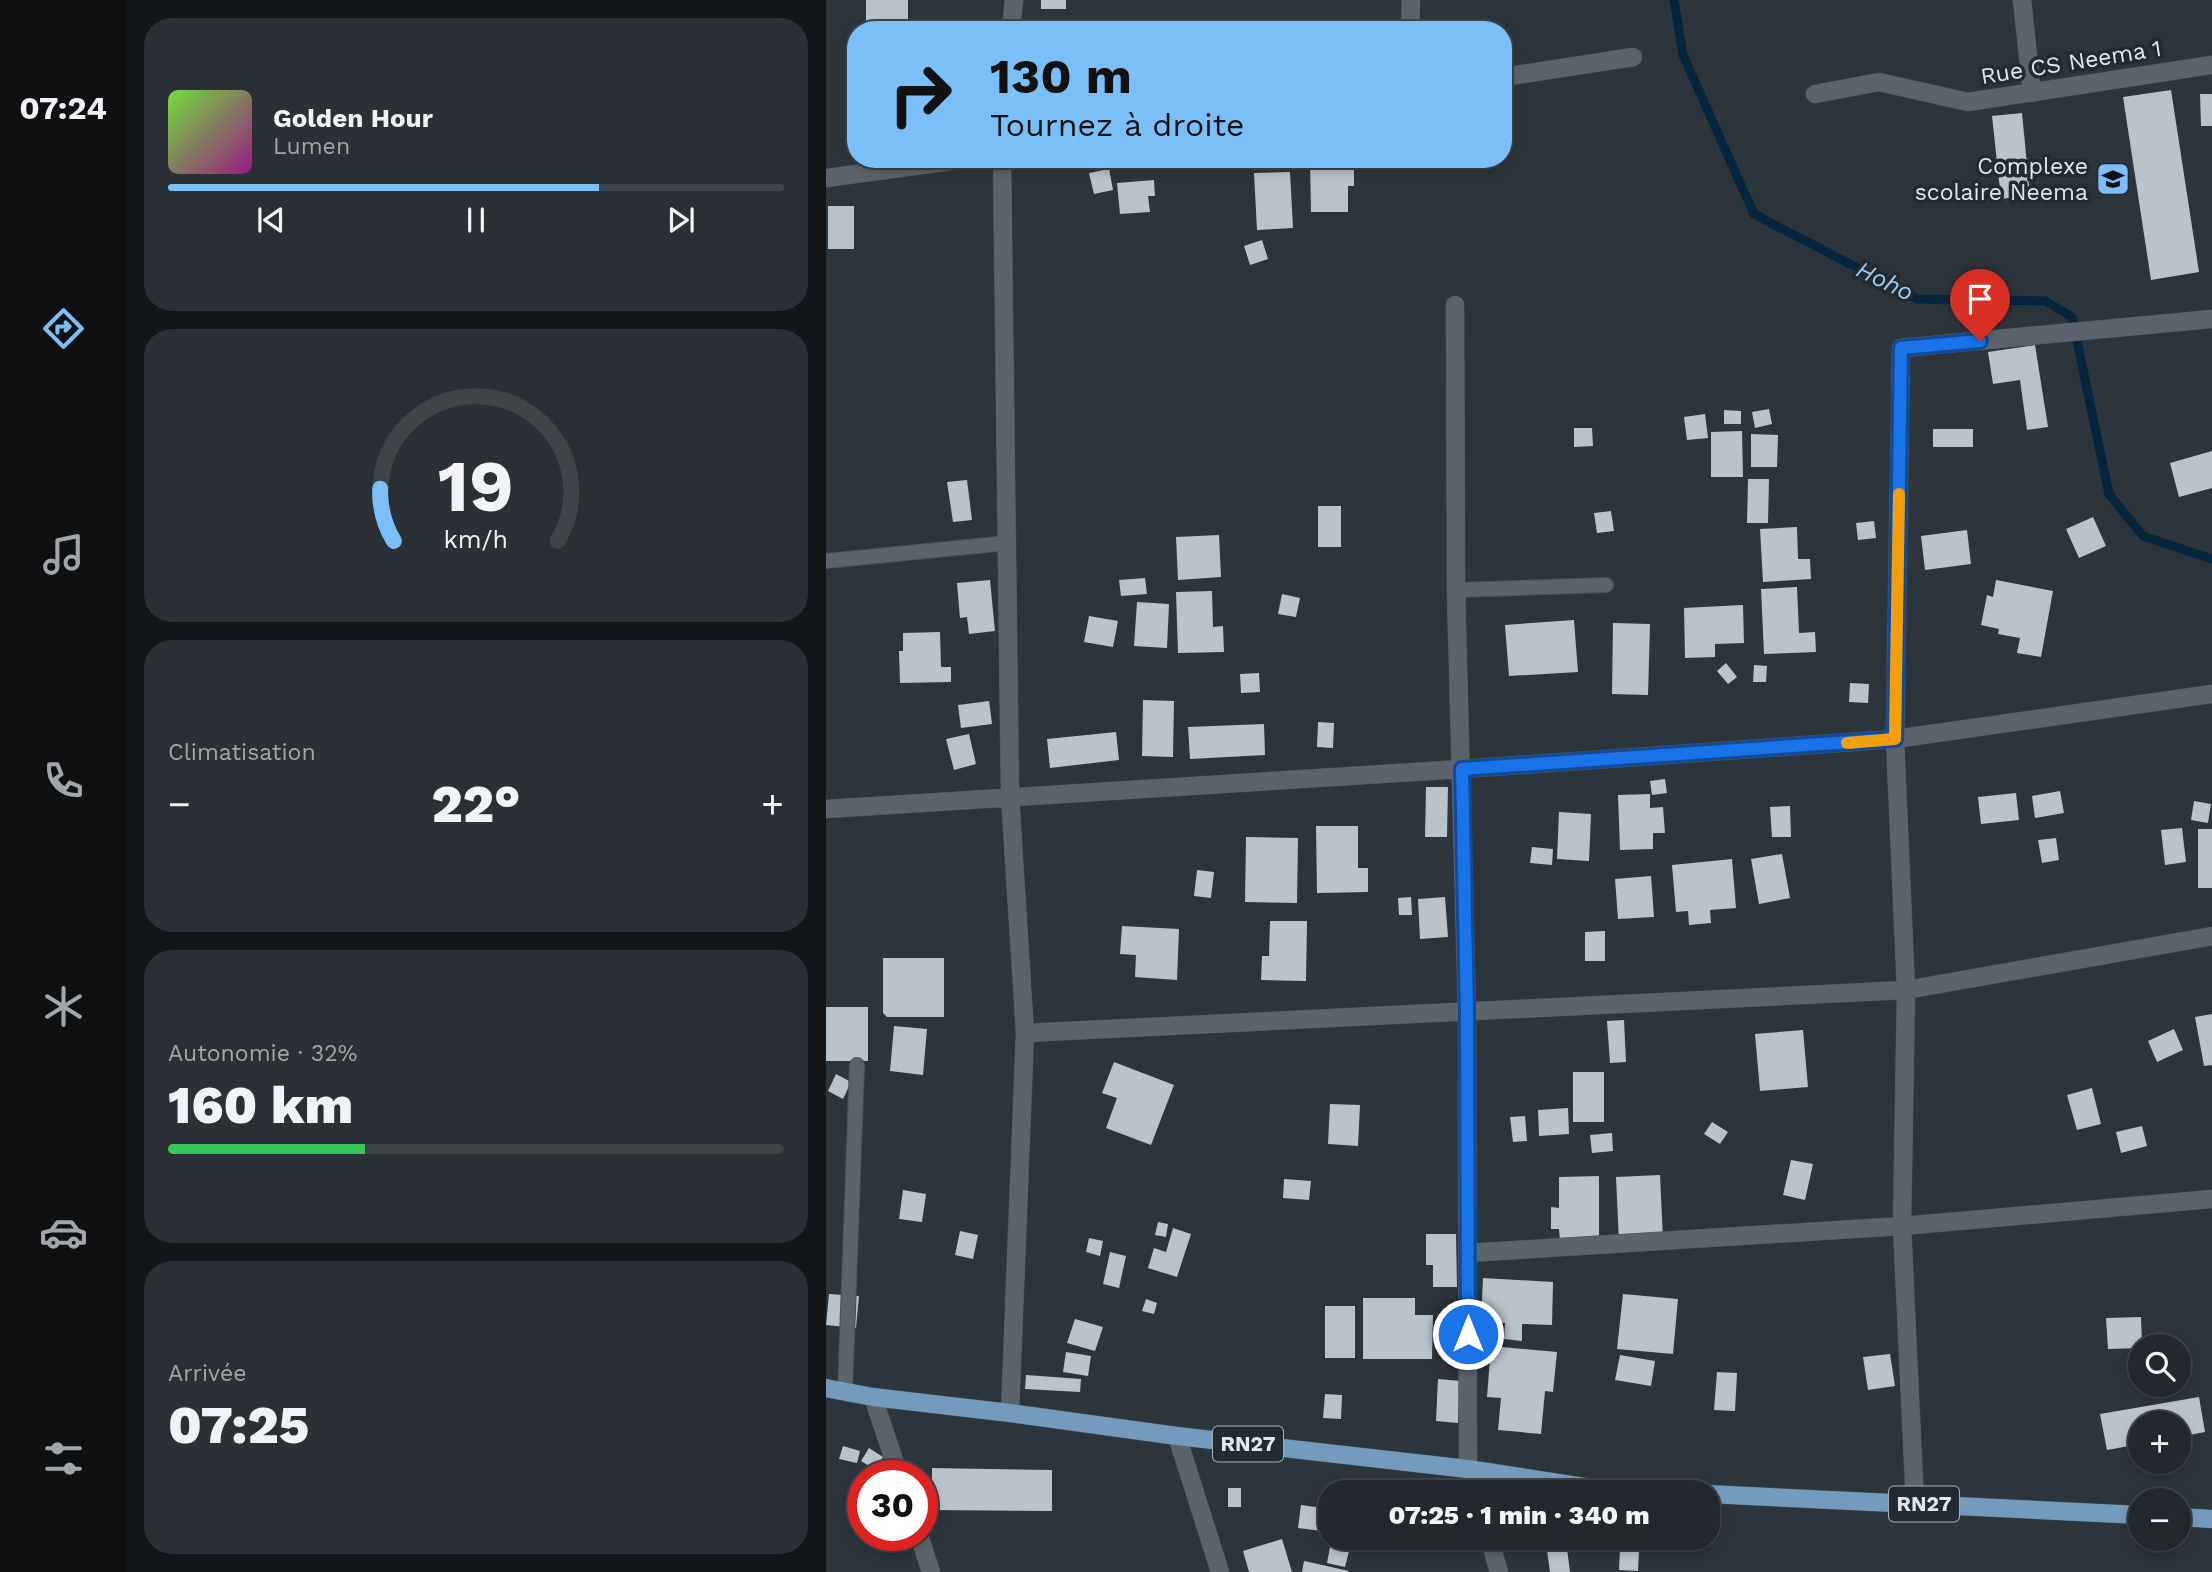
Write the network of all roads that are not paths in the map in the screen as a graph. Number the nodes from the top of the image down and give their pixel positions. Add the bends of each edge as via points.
1 (1014, 0) edge
2 (1411, 0) edge
3 (2022, 0) edge
4 (1012, 21) edge
5 (1410, 21) edge
6 (1633, 57) dead end
7 (2212, 65) edge
8 (1512, 76) edge
9 (2032, 93) junction
10 (1815, 94) dead end
11 (900, 168) edge
12 (1002, 168) edge
13 (826, 178) edge
14 (1455, 305) dead end
15 (2212, 319) edge
16 (1007, 543) junction
17 (826, 561) edge
18 (1606, 585) dead end
19 (1456, 590) junction
20 (2212, 694) edge
21 (1895, 739) junction
22 (1462, 769) junction
23 (1010, 796) junction
24 (826, 809) edge
25 (2212, 936) edge
26 (1906, 990) junction
27 (1467, 1013) junction
28 (1025, 1033) junction
29 (856, 1065) dead end
30 (2212, 1199) edge
31 (1902, 1226) junction
32 (1468, 1253) junction
33 (826, 1388) edge
34 (845, 1392) junction
35 (873, 1397) junction
36 (1010, 1413) junction
37 (1177, 1436) junction
38 (894, 1460) edge
39 (1468, 1469) junction
40 (1471, 1480) edge
41 (1539, 1480) edge
42 (1720, 1495) edge
43 (1915, 1504) junction
44 (2128, 1514) edge
45 (2191, 1518) edge
46 (2212, 1519) edge
47 (1493, 1550) edge
48 (924, 1551) edge
49 (931, 1572) edge
50 (1220, 1572) edge
51 (1499, 1572) edge

1 - 4 street
2 - 5 street
3 - 9 street
6 - 8 street
7 - 9 street, Rue CS Neema 1
9 - 10 street, Rue CS Neema 1 via 1968,102 1879,82
11 - 13 street
12 - 16 street
14 - 19 street
15 - 21 street via 1901,348
16 - 17 lane
16 - 23 street
18 - 19 lane
19 - 22 street
20 - 21 street
21 - 22 street
21 - 26 street
22 - 23 street
22 - 27 street
23 - 24 street
23 - 28 street
25 - 26 street
26 - 27 street
26 - 31 street
27 - 28 street
27 - 32 street
28 - 36 street
29 - 34 lane
30 - 31 street
31 - 32 street
31 - 43 street
32 - 39 street
33 - 34 main road, RN27
34 - 35 main road, RN27
35 - 36 main road, RN27
35 - 38 street
36 - 37 main road, RN27
37 - 39 main road, RN27
37 - 50 street
39 - 40 street
39 - 41 main road, RN27
42 - 43 main road, RN27
43 - 44 main road, RN27
45 - 46 main road
47 - 51 street
48 - 49 street

